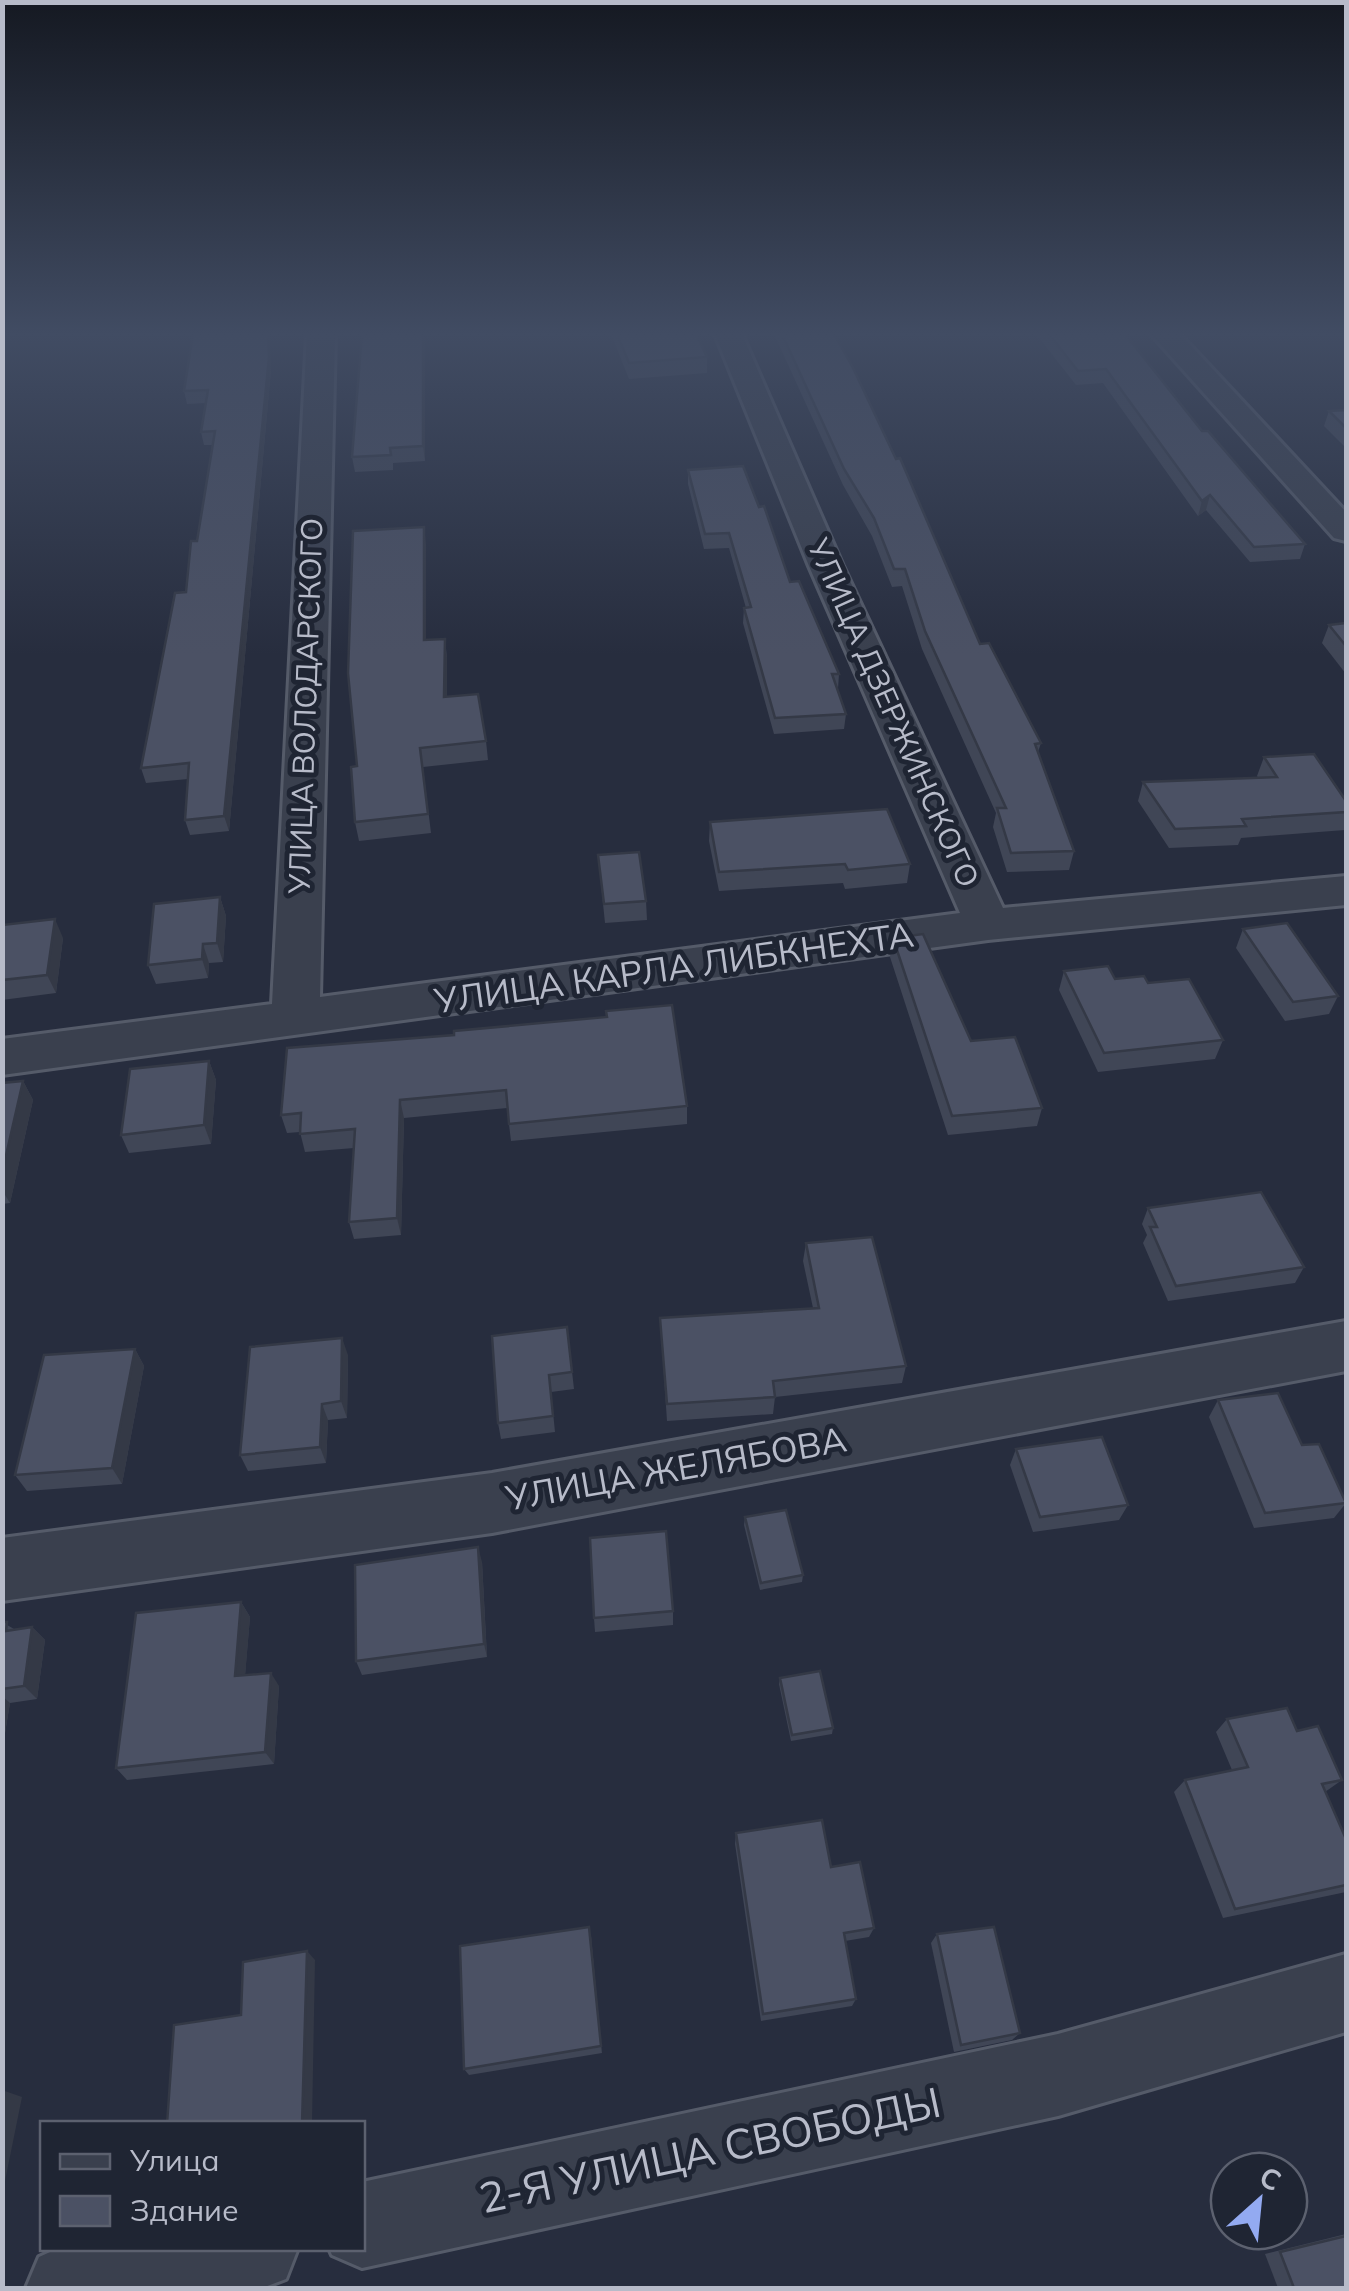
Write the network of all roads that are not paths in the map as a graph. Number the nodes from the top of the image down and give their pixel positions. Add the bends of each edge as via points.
1 (317, 441) edge
2 (773, 441) edge
3 (1263, 441) edge
4 (1346, 531) edge
5 (1346, 891) edge
6 (988, 925) junction
7 (295, 1018) junction
8 (2, 1057) edge
9 (1346, 1346) edge
10 (2, 1570) edge
11 (1346, 1993) edge
12 (365, 2224) edge
13 (241, 2251) edge
14 (70, 2288) edge

1 - 7 street, УЛИЦА ВОЛОДАРСКОГО
2 - 6 street, УЛИЦА ДЗЕРЖИНСКОГО
3 - 4 street
5 - 6 street, УЛИЦА КАРЛА ЛИБКНЕХТА
6 - 7 street, УЛИЦА КАРЛА ЛИБКНЕХТА
7 - 8 street, УЛИЦА КАРЛА ЛИБКНЕХТА
9 - 10 street, УЛИЦА ЖЕЛЯБОВА via 492,1503
11 - 12 street, 2-Я УЛИЦА СВОБОДЫ via 1058,2075
13 - 14 street

